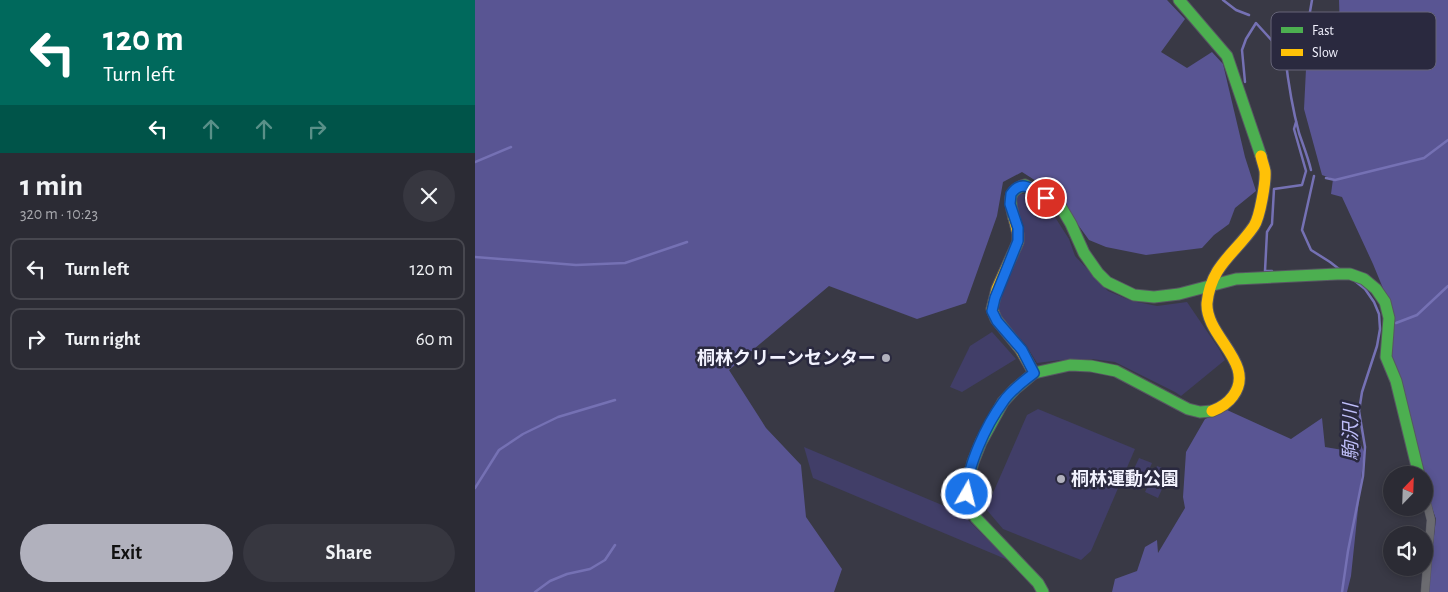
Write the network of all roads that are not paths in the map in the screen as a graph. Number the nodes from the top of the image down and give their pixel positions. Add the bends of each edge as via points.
1 (1179, 0) edge
2 (1210, 285) junction
3 (1034, 373) junction
4 (1417, 466) edge
5 (1430, 516) edge
6 (1043, 592) edge
7 (1425, 592) edge

1 - 2 street via 1227,56 1265,172 1260,212 1255,225 1218,268
2 - 3 street via 1207,305 1210,318 1237,365 1239,376 1236,392 1218,409 1209,412 1188,409 1116,371 1091,366 1070,365
2 - 3 street via 1154,297 1134,295 1118,288 1098,273 1061,207 1025,185 1019,186 1011,194 1010,204 1018,228 1018,241 992,311 1022,350
2 - 4 street via 1236,279 1350,274 1364,279 1376,289 1385,302 1389,318 1386,357 1396,381
3 - 6 street via 1003,402 973,462 967,494 976,518
5 - 7 street

